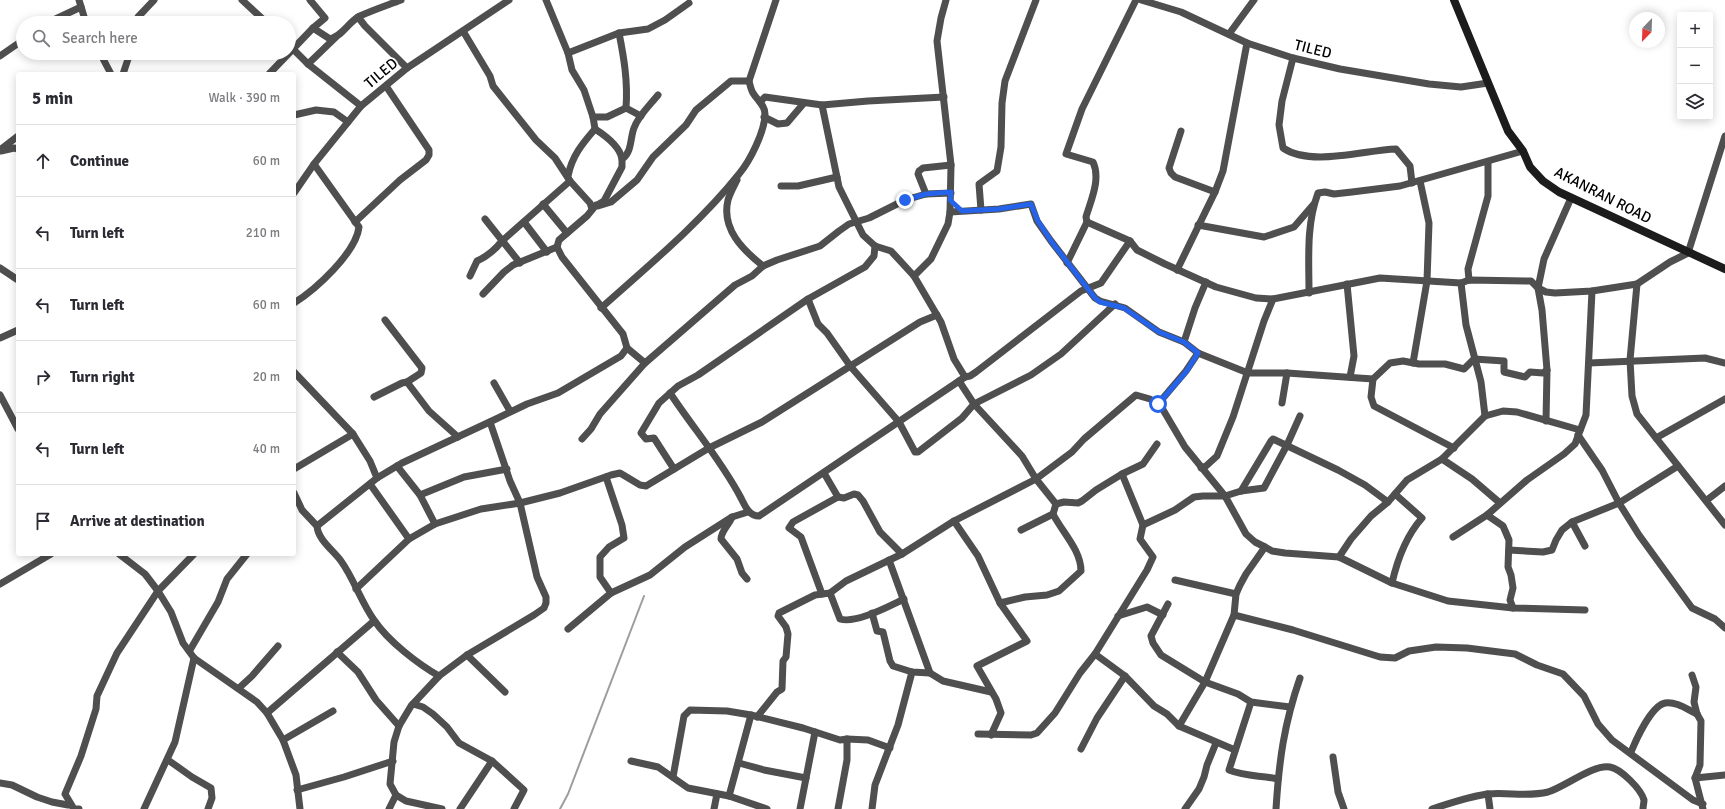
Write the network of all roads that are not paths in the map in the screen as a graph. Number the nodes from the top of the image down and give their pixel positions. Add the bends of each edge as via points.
1 (154, 0) edge
2 (242, 0) edge
3 (310, 0) edge
4 (402, 0) edge
5 (509, 0) edge
6 (546, 0) edge
7 (776, 0) edge
8 (946, 0) edge
9 (1036, 0) edge
10 (1136, 0) edge
11 (1141, 0) edge
12 (1254, 0) edge
13 (1454, 0) edge
14 (689, 3) dead end
15 (80, 4) edge
16 (59, 16) edge
17 (84, 16) edge
18 (139, 16) edge
19 (259, 16) edge
20 (358, 17) junction
21 (313, 28) junction
22 (462, 31) junction
23 (619, 33) junction
24 (341, 34) junction
25 (1229, 34) junction
26 (296, 43) edge
27 (1248, 43) junction
28 (16, 45) edge
29 (296, 52) edge
30 (568, 53) junction
31 (0, 56) edge
32 (1293, 58) junction
33 (103, 60) edge
34 (128, 60) edge
35 (280, 60) edge
36 (308, 64) junction
37 (407, 68) junction
38 (108, 72) edge
39 (124, 72) edge
40 (271, 72) edge
41 (749, 81) junction
42 (1488, 83) junction
43 (386, 86) junction
44 (658, 96) dead end
45 (944, 97) junction
46 (760, 102) junction
47 (804, 104) junction
48 (361, 106) junction
49 (822, 106) junction
50 (626, 108) junction
51 (296, 115) edge
52 (641, 116) junction
53 (764, 116) junction
54 (593, 117) junction
55 (348, 122) junction
56 (595, 129) junction
57 (1181, 131) dead end
58 (1725, 136) edge
59 (16, 138) edge
60 (16, 148) edge
61 (0, 150) edge
62 (1523, 151) junction
63 (622, 159) junction
64 (1488, 162) junction
65 (314, 164) junction
66 (951, 165) junction
67 (739, 174) junction
68 (837, 177) junction
69 (569, 178) junction
70 (1420, 181) junction
71 (1412, 183) junction
72 (781, 186) dead end
73 (296, 190) edge
74 (1215, 192) junction
75 (926, 194) junction
76 (951, 196) junction
77 (1571, 198) junction
78 (1314, 203) junction
79 (543, 204) junction
80 (594, 207) junction
81 (981, 210) junction
82 (962, 211) junction
83 (950, 212) junction
84 (485, 219) dead end
85 (355, 222) junction
86 (524, 222) junction
87 (1088, 222) junction
88 (857, 223) junction
89 (1198, 225) junction
90 (567, 233) junction
91 (502, 241) junction
92 (1130, 241) junction
93 (557, 246) junction
94 (875, 250) junction
95 (1137, 250) junction
96 (1123, 251) junction
97 (547, 252) junction
98 (1688, 253) junction
99 (1067, 262) junction
100 (520, 264) junction
101 (763, 266) junction
102 (0, 268) edge
103 (1725, 269) edge
104 (1177, 270) junction
105 (470, 276) dead end
106 (914, 276) junction
107 (16, 279) edge
108 (1469, 280) junction
109 (1426, 281) junction
110 (1206, 282) junction
111 (1461, 283) junction
112 (1348, 284) junction
113 (1637, 284) junction
114 (1538, 288) junction
115 (1084, 289) junction
116 (1592, 291) junction
117 (1309, 293) junction
118 (483, 294) dead end
119 (808, 299) junction
120 (1273, 299) junction
121 (296, 302) edge
122 (1114, 304) junction
123 (601, 308) junction
124 (937, 316) junction
125 (385, 320) dead end
126 (16, 331) edge
127 (0, 338) edge
128 (1184, 342) junction
129 (627, 348) junction
130 (1198, 353) junction
131 (1474, 359) junction
132 (1630, 360) junction
133 (645, 363) junction
134 (1413, 363) junction
135 (1725, 363) edge
136 (1589, 364) junction
137 (851, 367) junction
138 (1547, 370) junction
139 (1248, 373) junction
140 (1287, 373) junction
141 (296, 374) edge
142 (1350, 377) junction
143 (962, 379) junction
144 (1373, 379) junction
145 (407, 382) junction
146 (494, 383) dead end
147 (670, 393) junction
148 (0, 395) edge
149 (374, 397) dead end
150 (1725, 400) edge
151 (1282, 403) dead end
152 (974, 404) junction
153 (1158, 404) junction
154 (2, 406) edge
155 (510, 411) junction
156 (1300, 416) dead end
157 (1485, 416) junction
158 (1546, 421) junction
159 (490, 422) junction
160 (900, 422) junction
161 (16, 424) edge
162 (1579, 433) junction
163 (354, 434) junction
164 (458, 437) junction
165 (1656, 438) junction
166 (582, 439) dead end
167 (1157, 444) dead end
168 (1287, 445) junction
169 (709, 448) junction
170 (1454, 448) junction
171 (1442, 458) junction
172 (397, 466) junction
173 (1678, 466) junction
174 (296, 468) edge
175 (1201, 468) junction
176 (507, 469) junction
177 (674, 469) junction
178 (824, 473) junction
179 (1122, 474) junction
180 (606, 476) junction
181 (377, 478) junction
182 (1036, 479) junction
183 (370, 484) junction
184 (1725, 486) edge
185 (1240, 491) junction
186 (1395, 494) junction
187 (420, 496) junction
188 (1225, 496) junction
189 (838, 497) junction
190 (296, 498) edge
191 (1706, 500) junction
192 (520, 502) junction
193 (1388, 502) junction
194 (1500, 503) junction
195 (1619, 503) junction
196 (1056, 504) junction
197 (748, 512) junction
198 (1053, 514) junction
199 (1487, 515) junction
200 (732, 517) junction
201 (954, 521) junction
202 (1572, 522) junction
203 (435, 524) junction
204 (1143, 525) junction
205 (1725, 525) edge
206 (317, 526) junction
207 (1021, 530) dead end
208 (1453, 537) dead end
209 (409, 540) junction
210 (1585, 546) dead end
211 (1265, 547) junction
212 (1509, 550) junction
213 (902, 554) junction
214 (48, 556) edge
215 (122, 556) edge
216 (192, 556) edge
217 (245, 556) edge
218 (1339, 557) junction
219 (889, 560) junction
220 (747, 579) dead end
221 (1175, 580) dead end
222 (1392, 583) junction
223 (0, 584) edge
224 (356, 589) junction
225 (158, 591) junction
226 (611, 593) junction
227 (830, 593) junction
228 (822, 594) junction
229 (1236, 594) junction
230 (904, 599) junction
231 (1000, 603) junction
232 (1168, 604) dead end
233 (1513, 608) junction
234 (1585, 610) dead end
235 (872, 613) junction
236 (1163, 615) junction
237 (1118, 616) junction
238 (1234, 616) junction
239 (374, 621) junction
240 (1725, 628) edge
241 (568, 629) dead end
242 (278, 646) dead end
243 (190, 650) junction
244 (337, 652) junction
245 (1095, 654) junction
246 (467, 655) junction
247 (194, 658) junction
248 (912, 672) junction
249 (930, 673) junction
250 (1692, 675) dead end
251 (439, 676) junction
252 (1126, 676) junction
253 (1300, 678) dead end
254 (1205, 682) junction
255 (239, 688) junction
256 (505, 692) dead end
257 (991, 692) junction
258 (1251, 702) junction
259 (1694, 702) junction
260 (413, 704) junction
261 (1680, 705) junction
262 (1290, 707) junction
263 (333, 711) dead end
264 (268, 713) junction
265 (1697, 714) junction
266 (754, 716) junction
267 (399, 726) junction
268 (1179, 726) junction
269 (815, 732) junction
270 (978, 734) dead end
271 (991, 735) junction
272 (847, 739) junction
273 (282, 740) junction
274 (1216, 743) junction
275 (890, 748) junction
276 (1081, 749) dead end
277 (1235, 750) junction
278 (1630, 752) junction
279 (1333, 757) dead end
280 (168, 760) junction
281 (393, 760) junction
282 (492, 761) junction
283 (631, 761) dead end
284 (738, 763) junction
285 (1725, 775) edge
286 (673, 777) junction
287 (806, 778) junction
288 (1695, 778) junction
289 (1278, 779) junction
290 (0, 783) edge
291 (297, 790) junction
292 (65, 794) junction
293 (717, 794) junction
294 (1488, 794) junction
295 (396, 795) junction
296 (729, 796) junction
297 (1703, 806) edge
298 (68, 807) edge
299 (79, 809) edge
300 (144, 809) edge
301 (208, 809) edge
302 (300, 809) edge
303 (389, 809) edge
304 (442, 809) edge
305 (460, 809) edge
306 (514, 809) edge
307 (714, 809) edge
308 (767, 809) edge
309 (800, 809) edge
310 (838, 809) edge
311 (872, 809) edge
312 (1185, 809) edge
313 (1276, 809) edge
314 (1344, 809) edge
315 (1432, 809) edge
316 (1490, 809) edge
317 (1643, 809) edge

1 - 18 street
2 - 19 street
3 - 21 street via 325,18
4 - 20 street
5 - 22 street, TILED
6 - 30 street
7 - 41 street
8 - 45 street via 937,41
9 - 81 street via 1005,81 1000,159 997,171 979,184
10 - 87 street via 1082,109 1066,154 1093,162 1097,169 1086,217
11 - 25 street, TILED via 1181,12
12 - 25 street
13 - 42 main road, AKANRAN ROAD
14 - 23 street via 656,26
15 - 16 street
15 - 17 street
20 - 24 street
20 - 37 street
21 - 24 street via 330,38
21 - 26 street
22 - 37 street, TILED
22 - 69 street via 490,76 493,86
23 - 30 street
23 - 50 street via 626,64
24 - 36 street
25 - 27 street, TILED
27 - 32 street, TILED
27 - 74 street via 1223,171
28 - 31 street
29 - 36 street
30 - 54 street via 572,70 584,90
32 - 42 street, TILED via 1429,84 1461,87
32 - 71 street via 1279,125 1283,148 1289,152 1323,158 1396,149 1410,166
33 - 38 street
34 - 39 street
35 - 40 street
36 - 48 street
37 - 43 street, TILED
41 - 46 street via 753,93
41 - 80 street via 731,81 696,110 686,125 653,157 637,180 611,202
42 - 62 main road, AKANRAN ROAD via 1508,131
43 - 48 street, TILED
43 - 85 street via 429,150 429,155
44 - 52 street
45 - 49 street via 868,100
45 - 66 street
46 - 47 street via 765,97
46 - 53 street
47 - 49 street
47 - 53 street via 787,123 778,124
48 - 55 street, TILED
49 - 68 street
50 - 52 street
50 - 54 street via 607,116
51 - 55 street via 316,110 334,112
52 - 63 street via 634,127 629,152
53 - 67 street via 753,152
54 - 56 street
55 - 65 street, TILED
56 - 63 street via 621,152
56 - 69 street via 575,154 570,164
57 - 74 street via 1169,168 1171,173 1175,177
58 - 98 street
59 - 61 street
60 - 61 street
62 - 64 street
62 - 77 main road, AKANRAN ROAD via 1530,168 1543,181
63 - 80 street via 622,168 611,189 604,201
64 - 70 street
64 - 108 street via 1488,196 1468,269
65 - 73 street, TILED
65 - 85 street
66 - 75 street via 923,168 919,171
66 - 76 street
67 - 101 street via 728,200 729,229 740,245
67 - 123 street via 698,219
68 - 72 street via 798,186
68 - 88 street via 839,187
69 - 79 street
69 - 80 street
70 - 71 street
70 - 109 street via 1429,223
71 - 78 street via 1334,194 1318,193
74 - 89 street
75 - 76 street
75 - 88 street via 905,200
76 - 82 street
76 - 83 street
77 - 98 main road, AKANRAN ROAD
77 - 114 street via 1544,259
78 - 89 street via 1294,227 1264,237
78 - 117 street via 1308,233
79 - 86 street
79 - 90 street
80 - 90 street
81 - 82 street
81 - 99 street via 1031,204 1038,221
82 - 83 street
83 - 106 street via 948,224 931,259
84 - 91 street
85 - 121 street via 359,227 351,248 325,278
86 - 91 street
86 - 97 street
87 - 92 street
87 - 99 street
88 - 94 street
88 - 101 street via 849,224 820,246
89 - 104 street
90 - 93 street via 559,240
91 - 100 street
91 - 105 street via 486,257 477,261
92 - 95 street
92 - 96 street
93 - 97 street
93 - 123 street via 562,257
94 - 106 street via 891,250
94 - 119 street via 865,266
95 - 96 street
95 - 104 street
96 - 115 street via 1101,283
97 - 100 street
98 - 103 main road, AKANRAN ROAD
98 - 113 street
99 - 115 street
100 - 118 street via 504,272
101 - 133 street via 752,276 735,285
102 - 107 street
104 - 110 street
106 - 124 street
108 - 111 street
108 - 114 street via 1531,281
109 - 111 street
109 - 112 street via 1380,278
109 - 134 street
110 - 120 street via 1256,298
110 - 128 street
111 - 131 street via 1466,325
112 - 117 street
112 - 142 street via 1354,356
113 - 116 street
113 - 132 street
114 - 116 street via 1555,293
114 - 138 street
115 - 122 street via 1100,302
115 - 143 street via 976,372
116 - 136 street
117 - 120 street
119 - 137 street via 818,324 828,333
119 - 147 street
120 - 139 street
122 - 128 street via 1159,332
122 - 152 street via 1061,354 1031,375
123 - 129 street via 623,334
124 - 137 street via 920,322
124 - 143 street via 942,322
125 - 145 street via 422,368 421,373
126 - 127 street
128 - 130 street
129 - 133 street
129 - 155 street via 621,356 558,394
130 - 139 street
130 - 153 street via 1186,372
131 - 134 street via 1464,369 1445,364
131 - 138 street via 1504,361 1504,372 1525,377 1530,372 1544,373
131 - 157 street via 1481,382
132 - 135 street via 1705,358
132 - 136 street
132 - 165 street via 1632,396 1637,414
133 - 166 street via 600,414
134 - 144 street via 1390,363
136 - 162 street via 1586,415
137 - 160 street
137 - 169 street via 762,422
138 - 158 street
139 - 140 street
139 - 175 street via 1217,456
140 - 142 street
140 - 151 street
141 - 163 street
142 - 144 street
143 - 152 street
143 - 160 street
144 - 170 street via 1371,397 1374,406
145 - 149 street
145 - 164 street via 429,411
146 - 155 street
147 - 169 street
147 - 177 street via 659,403 641,433 646,439 654,438
148 - 154 street
150 - 165 street
152 - 160 street via 962,418 918,452 915,452
152 - 182 street via 1022,456
153 - 175 street
153 - 182 street via 1136,395 1072,452
154 - 161 street
155 - 159 street
156 - 168 street
157 - 158 street via 1510,412
157 - 170 street
158 - 162 street
159 - 164 street
159 - 176 street
160 - 178 street
162 - 194 street via 1575,444 1564,454
162 - 195 street
163 - 174 street
163 - 181 street
164 - 172 street
165 - 173 street
167 - 179 street via 1143,464
168 - 185 street via 1264,488
168 - 185 street via 1278,440 1270,441
168 - 193 street via 1365,485
169 - 177 street
169 - 197 street via 736,488
170 - 171 street
171 - 186 street via 1407,480
171 - 194 street
172 - 181 street
172 - 187 street
173 - 191 street
173 - 195 street
175 - 188 street
176 - 187 street via 464,477
176 - 192 street
177 - 180 street via 646,486 620,473
178 - 189 street
178 - 197 street via 759,516
179 - 196 street via 1078,503
179 - 204 street
180 - 192 street via 560,493
180 - 226 street via 624,538 609,547 600,557 600,577
181 - 183 street
182 - 196 street
182 - 201 street
183 - 206 street
183 - 209 street
184 - 191 street
185 - 188 street
186 - 193 street
186 - 222 street via 1422,518 1414,526 1401,554
187 - 203 street
188 - 204 street via 1194,497 1175,510
188 - 211 street via 1246,534
189 - 213 street via 858,495 880,532
189 - 228 street via 793,522 789,528 801,537
190 - 206 street via 302,510
191 - 205 street
192 - 203 street via 481,509
192 - 246 street via 537,578 546,597 546,603 544,608 534,615
193 - 218 street via 1367,520
194 - 199 street
195 - 202 street
195 - 240 street via 1692,608 1716,619
196 - 198 street
197 - 200 street
198 - 207 street
198 - 231 street via 1076,551 1081,571 1059,591
199 - 208 street
199 - 212 street via 1503,526 1509,540
200 - 220 street via 721,538 737,559
200 - 226 street via 685,547 650,575
201 - 213 street
201 - 231 street via 978,556
202 - 210 street
202 - 212 street via 1562,530 1552,550
203 - 209 street
204 - 237 street via 1140,539 1153,558
206 - 224 street via 318,533 341,562
209 - 224 street
211 - 218 street via 1286,553
211 - 229 street
212 - 233 street via 1508,567 1512,575 1513,588 1510,600
213 - 219 street
214 - 223 street
215 - 225 street via 145,574
216 - 225 street
217 - 243 street via 227,579 218,602
218 - 222 street
219 - 227 street via 846,581
219 - 230 street
221 - 229 street
222 - 233 street via 1448,601
224 - 239 street
225 - 243 street via 171,612 183,643
225 - 292 street via 122,643 102,683 89,732
226 - 241 street
227 - 228 street
227 - 235 street via 840,619 845,621
228 - 266 street via 778,614 788,634 786,657 783,661 782,689
229 - 238 street
230 - 235 street
230 - 249 street
231 - 257 street via 1027,641 977,666
232 - 236 street
233 - 234 street
235 - 248 street via 877,631 883,632 893,666
236 - 237 street via 1146,608
236 - 254 street via 1151,636 1153,643 1161,655
237 - 245 street
238 - 254 street
238 - 278 street via 1293,630 1380,657 1395,658 1409,651 1436,647 1515,654 1563,674 1584,696 1598,724 1612,740
239 - 244 street
239 - 251 street via 393,642
242 - 255 street
243 - 247 street
244 - 264 street
244 - 267 street via 358,672 376,700
245 - 252 street
245 - 271 street via 1055,713 1037,733
246 - 251 street
246 - 256 street
247 - 255 street
247 - 280 street via 175,742
248 - 249 street
248 - 275 street
249 - 257 street via 943,681
250 - 259 street via 1696,687
251 - 260 street
252 - 268 street via 1154,706
252 - 276 street via 1097,718
253 - 262 street
254 - 258 street via 1238,694
254 - 268 street
255 - 264 street
257 - 271 street via 1001,713
258 - 262 street
258 - 277 street
259 - 261 street
259 - 265 street
260 - 267 street
260 - 282 street via 423,707 432,714 459,743
261 - 265 street
261 - 278 street via 1666,703 1658,706 1639,732
262 - 289 street
263 - 273 street
264 - 273 street
265 - 288 street via 1701,721 1701,737 1700,765
266 - 269 street
266 - 284 street
266 - 286 street via 690,710 684,716
267 - 281 street via 394,742
268 - 274 street
269 - 272 street via 840,740
269 - 287 street
270 - 271 street
272 - 275 street via 868,740
272 - 310 street via 847,760
273 - 291 street via 296,775
274 - 277 street
274 - 312 street via 1199,788
275 - 311 street via 875,785
277 - 289 street via 1229,770 1250,776
278 - 297 street
279 - 314 street via 1338,792
280 - 300 street
280 - 301 street via 211,788 212,798
281 - 291 street via 344,778
281 - 295 street via 390,784
282 - 305 street
282 - 306 street via 524,790
283 - 286 street via 658,767
284 - 287 street
284 - 296 street
285 - 288 street
286 - 293 street via 688,788
287 - 309 street
288 - 297 street
289 - 313 street
290 - 298 street via 12,785 36,797
291 - 302 street
292 - 298 street
292 - 299 street via 74,809
293 - 296 street
293 - 307 street
294 - 315 street
294 - 316 street
294 - 317 street via 1524,795 1550,792 1599,768 1609,767 1622,772 1631,781 1642,796
295 - 303 street
295 - 304 street via 406,801
296 - 308 street

